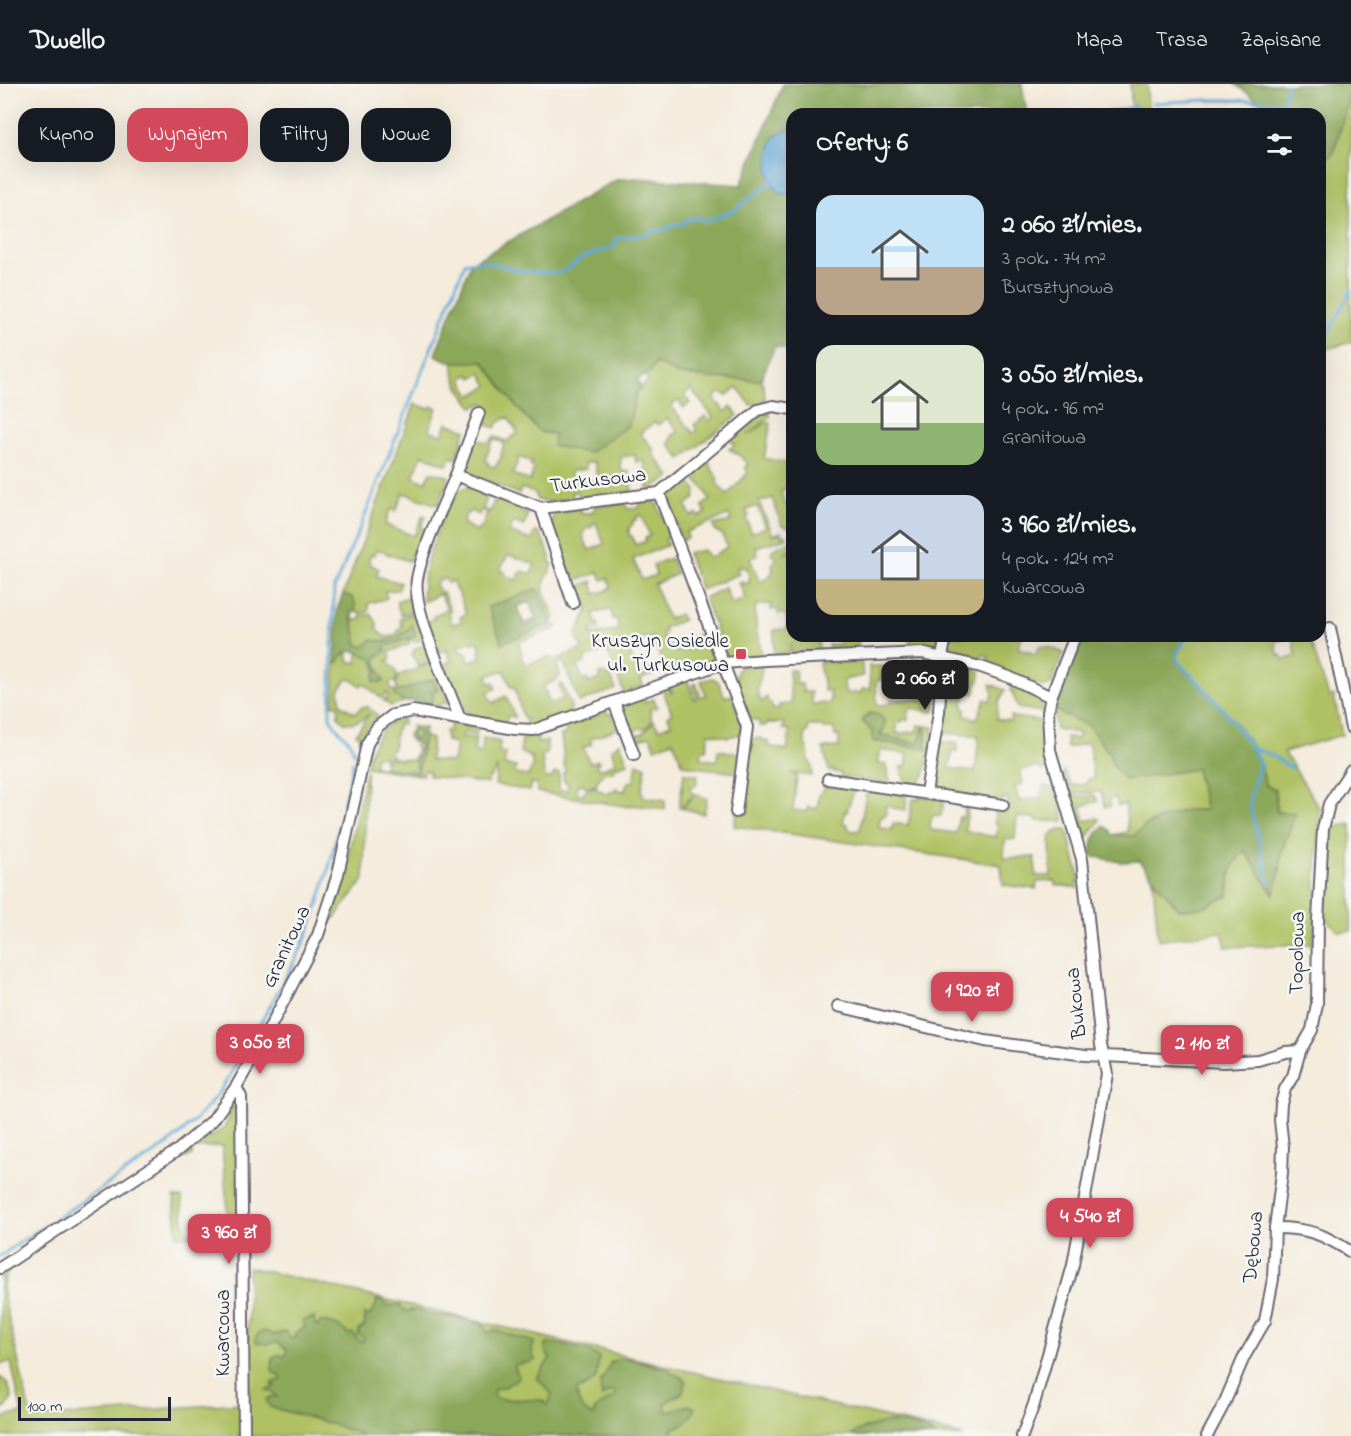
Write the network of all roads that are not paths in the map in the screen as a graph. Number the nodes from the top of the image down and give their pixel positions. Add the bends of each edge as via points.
1 (786, 409) edge
2 (478, 413) dead end
3 (456, 475) junction
4 (659, 493) junction
5 (541, 508) junction
6 (573, 603) dead end
7 (1330, 628) dead end
8 (945, 642) edge
9 (1073, 642) edge
10 (942, 657) junction
11 (723, 663) junction
12 (1051, 697) junction
13 (614, 702) junction
14 (460, 719) junction
15 (1351, 728) edge
16 (634, 755) dead end
17 (1351, 770) edge
18 (828, 779) dead end
19 (926, 793) junction
20 (1003, 805) dead end
21 (736, 812) dead end
22 (838, 1006) dead end
23 (1300, 1051) junction
24 (1104, 1056) junction
25 (1141, 1059) junction
26 (1107, 1074) junction
27 (236, 1088) junction
28 (1275, 1228) junction
29 (1351, 1252) edge
30 (0, 1268) edge
31 (244, 1436) edge
32 (1022, 1436) edge
33 (1207, 1436) edge

1 - 4 street, Turkusowa via 773,406 758,410
2 - 3 street
3 - 5 street, Turkusowa
3 - 14 street via 417,581 419,610
4 - 5 street, Turkusowa
4 - 11 street
5 - 6 street
7 - 15 street
8 - 10 street
9 - 12 street, Bukowa
10 - 11 street via 914,653
10 - 12 street via 1010,677
10 - 19 street via 939,712
11 - 13 street
11 - 21 street via 747,727
12 - 24 street, Bukowa via 1050,750 1082,859
13 - 14 street via 534,730
13 - 16 street
14 - 27 street, Granitowa via 413,711 393,715 377,727 367,744 338,874 318,934
17 - 23 street, Topolowa via 1325,815 1317,1004 1312,1030
18 - 19 street
19 - 20 street
22 - 24 street via 985,1041
23 - 25 street via 1246,1061
23 - 28 street, Dębowa via 1281,1104 1283,1164
24 - 25 street
24 - 26 street, Bukowa
25 - 26 street via 1121,1062
26 - 32 street, Bukowa via 1072,1265
27 - 30 street, Granitowa via 212,1121 178,1150
27 - 31 street, Kwarcowa via 241,1097
28 - 29 street via 1312,1232
28 - 33 street, Dębowa via 1273,1279 1265,1321

